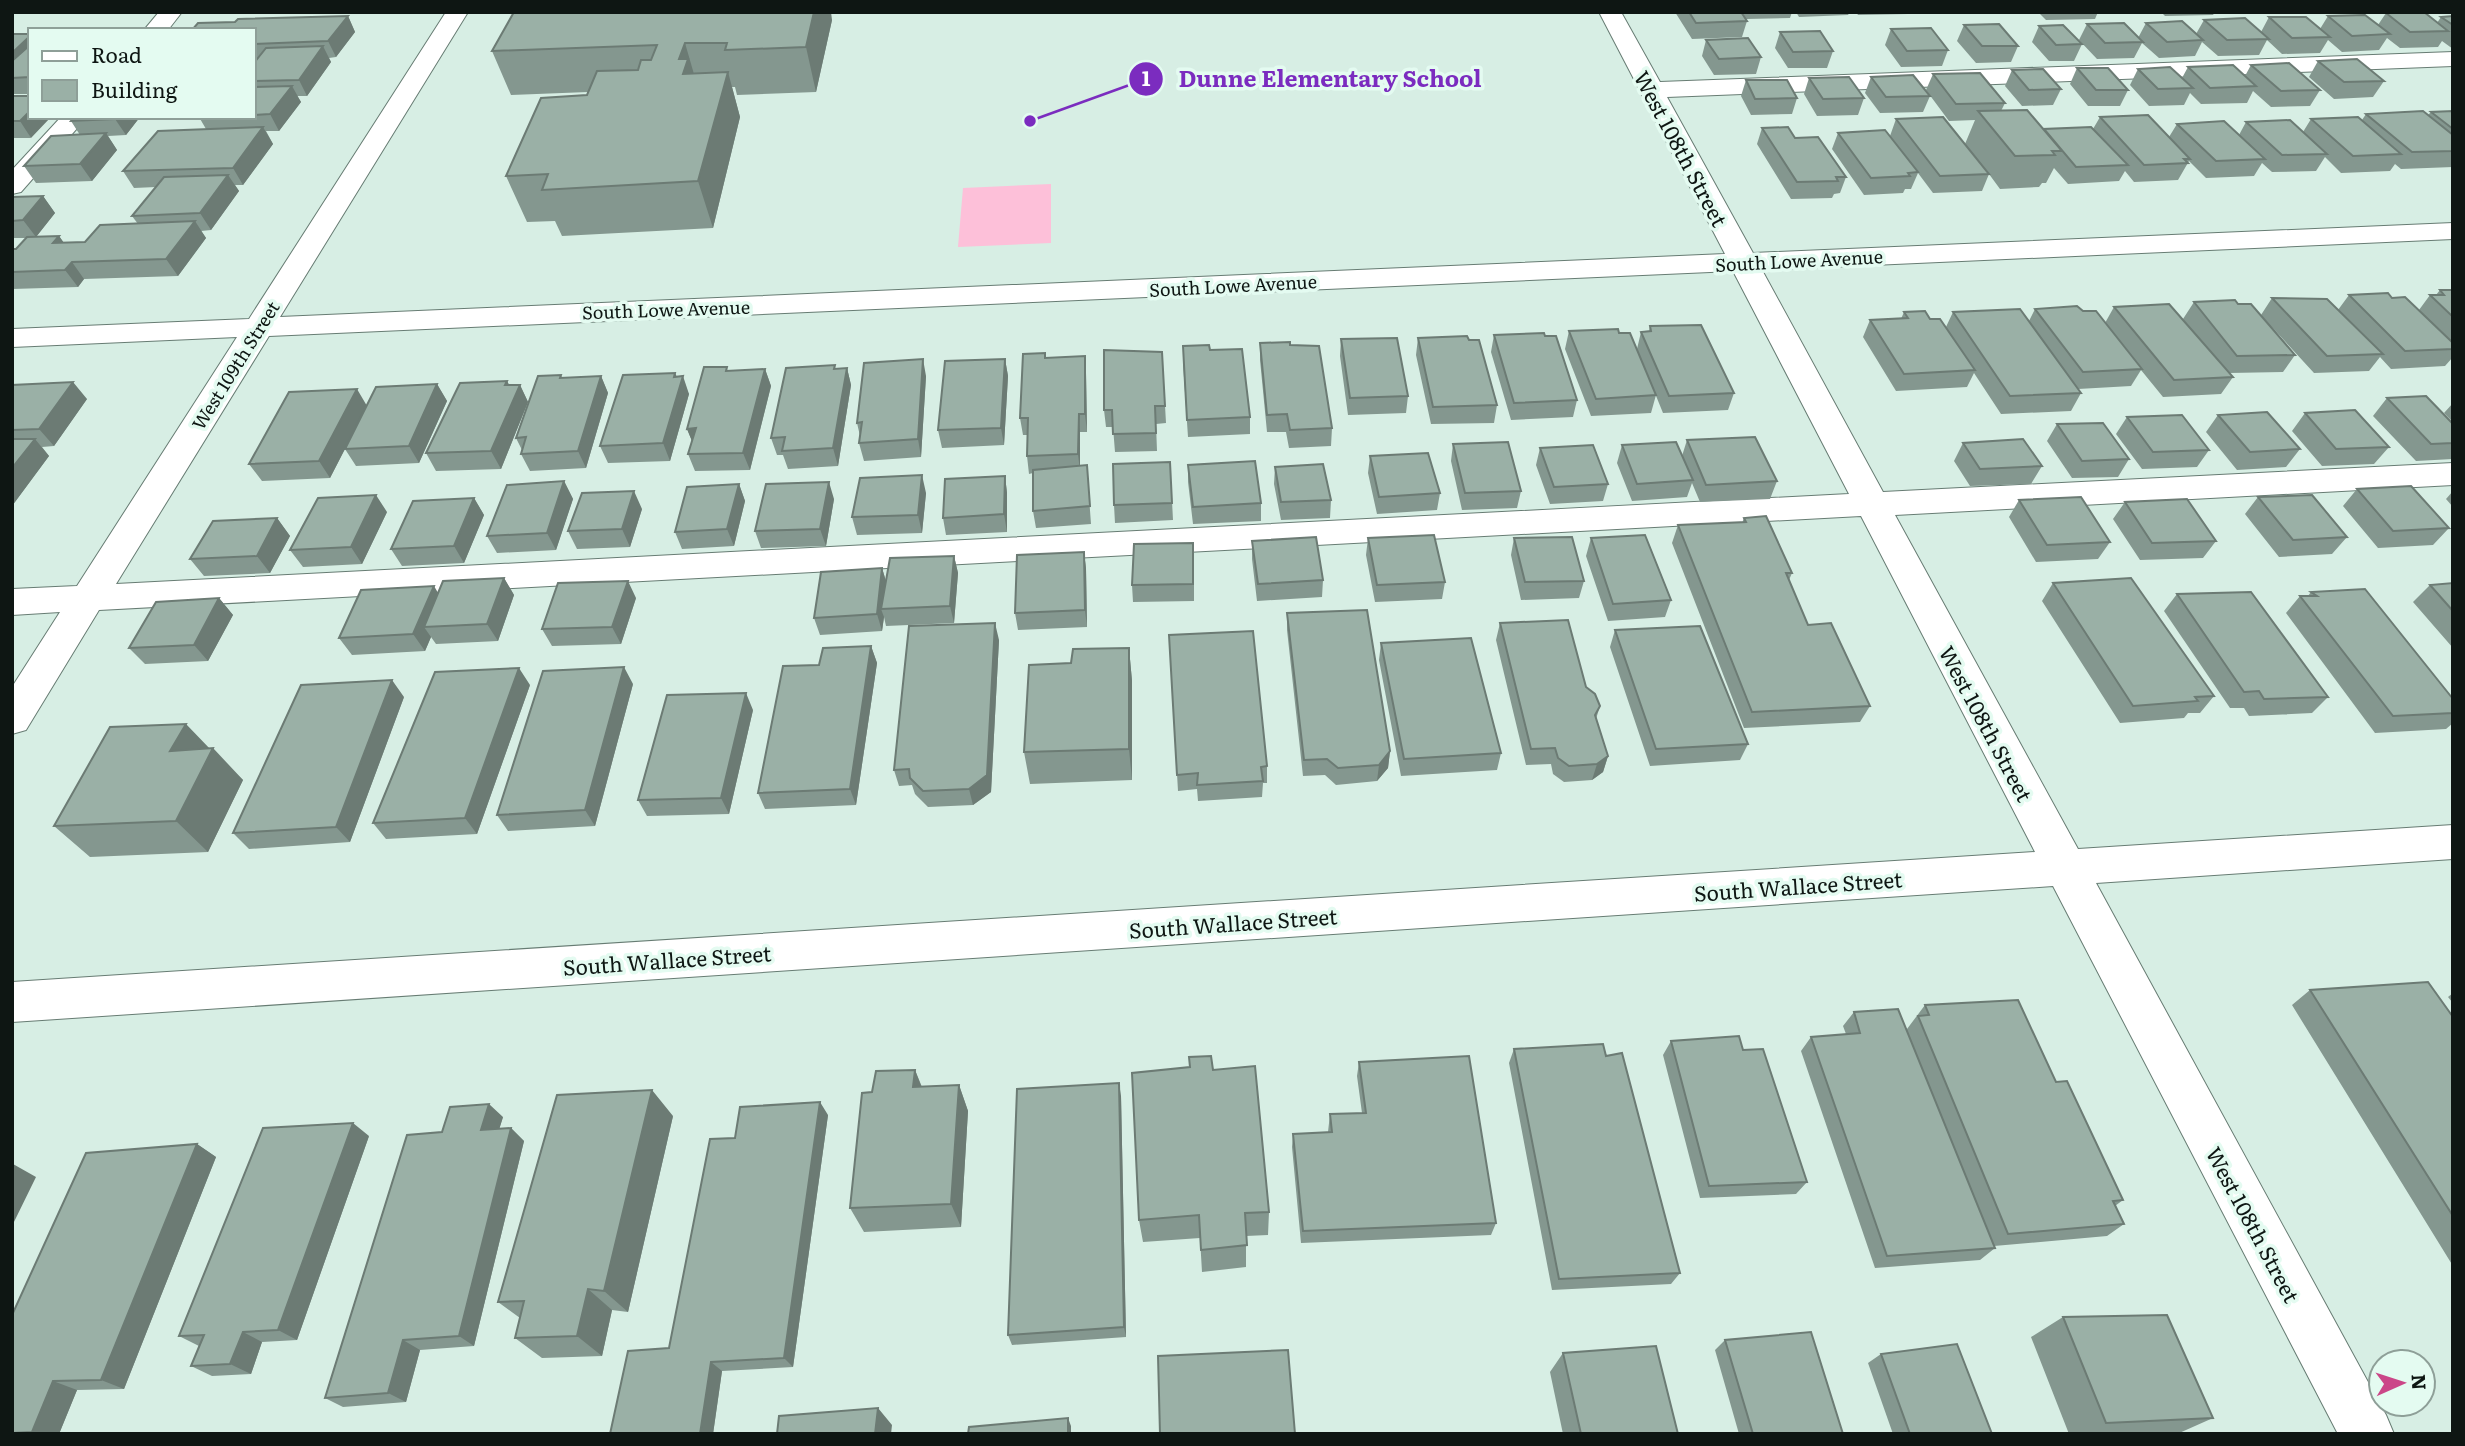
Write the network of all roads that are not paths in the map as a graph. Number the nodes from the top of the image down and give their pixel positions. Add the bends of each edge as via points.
1 (171, 12) edge
2 (457, 12) edge
3 (1610, 12) edge
4 (157, 28) edge
5 (2453, 59) edge
6 (1651, 90) junction
7 (73, 119) edge
8 (46, 149) junction
9 (12, 151) edge
10 (12, 186) edge
11 (2453, 231) edge
12 (1743, 262) junction
13 (259, 327) junction
14 (12, 338) edge
15 (2453, 474) edge
16 (1871, 504) junction
17 (89, 598) junction
18 (12, 602) edge
19 (12, 719) edge
20 (2453, 842) edge
21 (2064, 868) junction
22 (12, 1002) edge
23 (2367, 1434) edge

1 - 4 street
2 - 13 street, West 109th Street
3 - 6 street, West 108th Street
5 - 6 street
6 - 12 street, West 108th Street
7 - 8 street
8 - 9 street
8 - 10 street
11 - 12 street, South Lowe Avenue
12 - 13 street, South Lowe Avenue
12 - 16 street, West 108th Street
13 - 14 street, South Lowe Avenue
13 - 17 street, West 109th Street
15 - 16 street
16 - 17 street
16 - 21 street, West 108th Street
17 - 18 street
17 - 19 street, West 109th Street
20 - 21 street, South Wallace Street
21 - 22 street, South Wallace Street
21 - 23 street, West 108th Street

